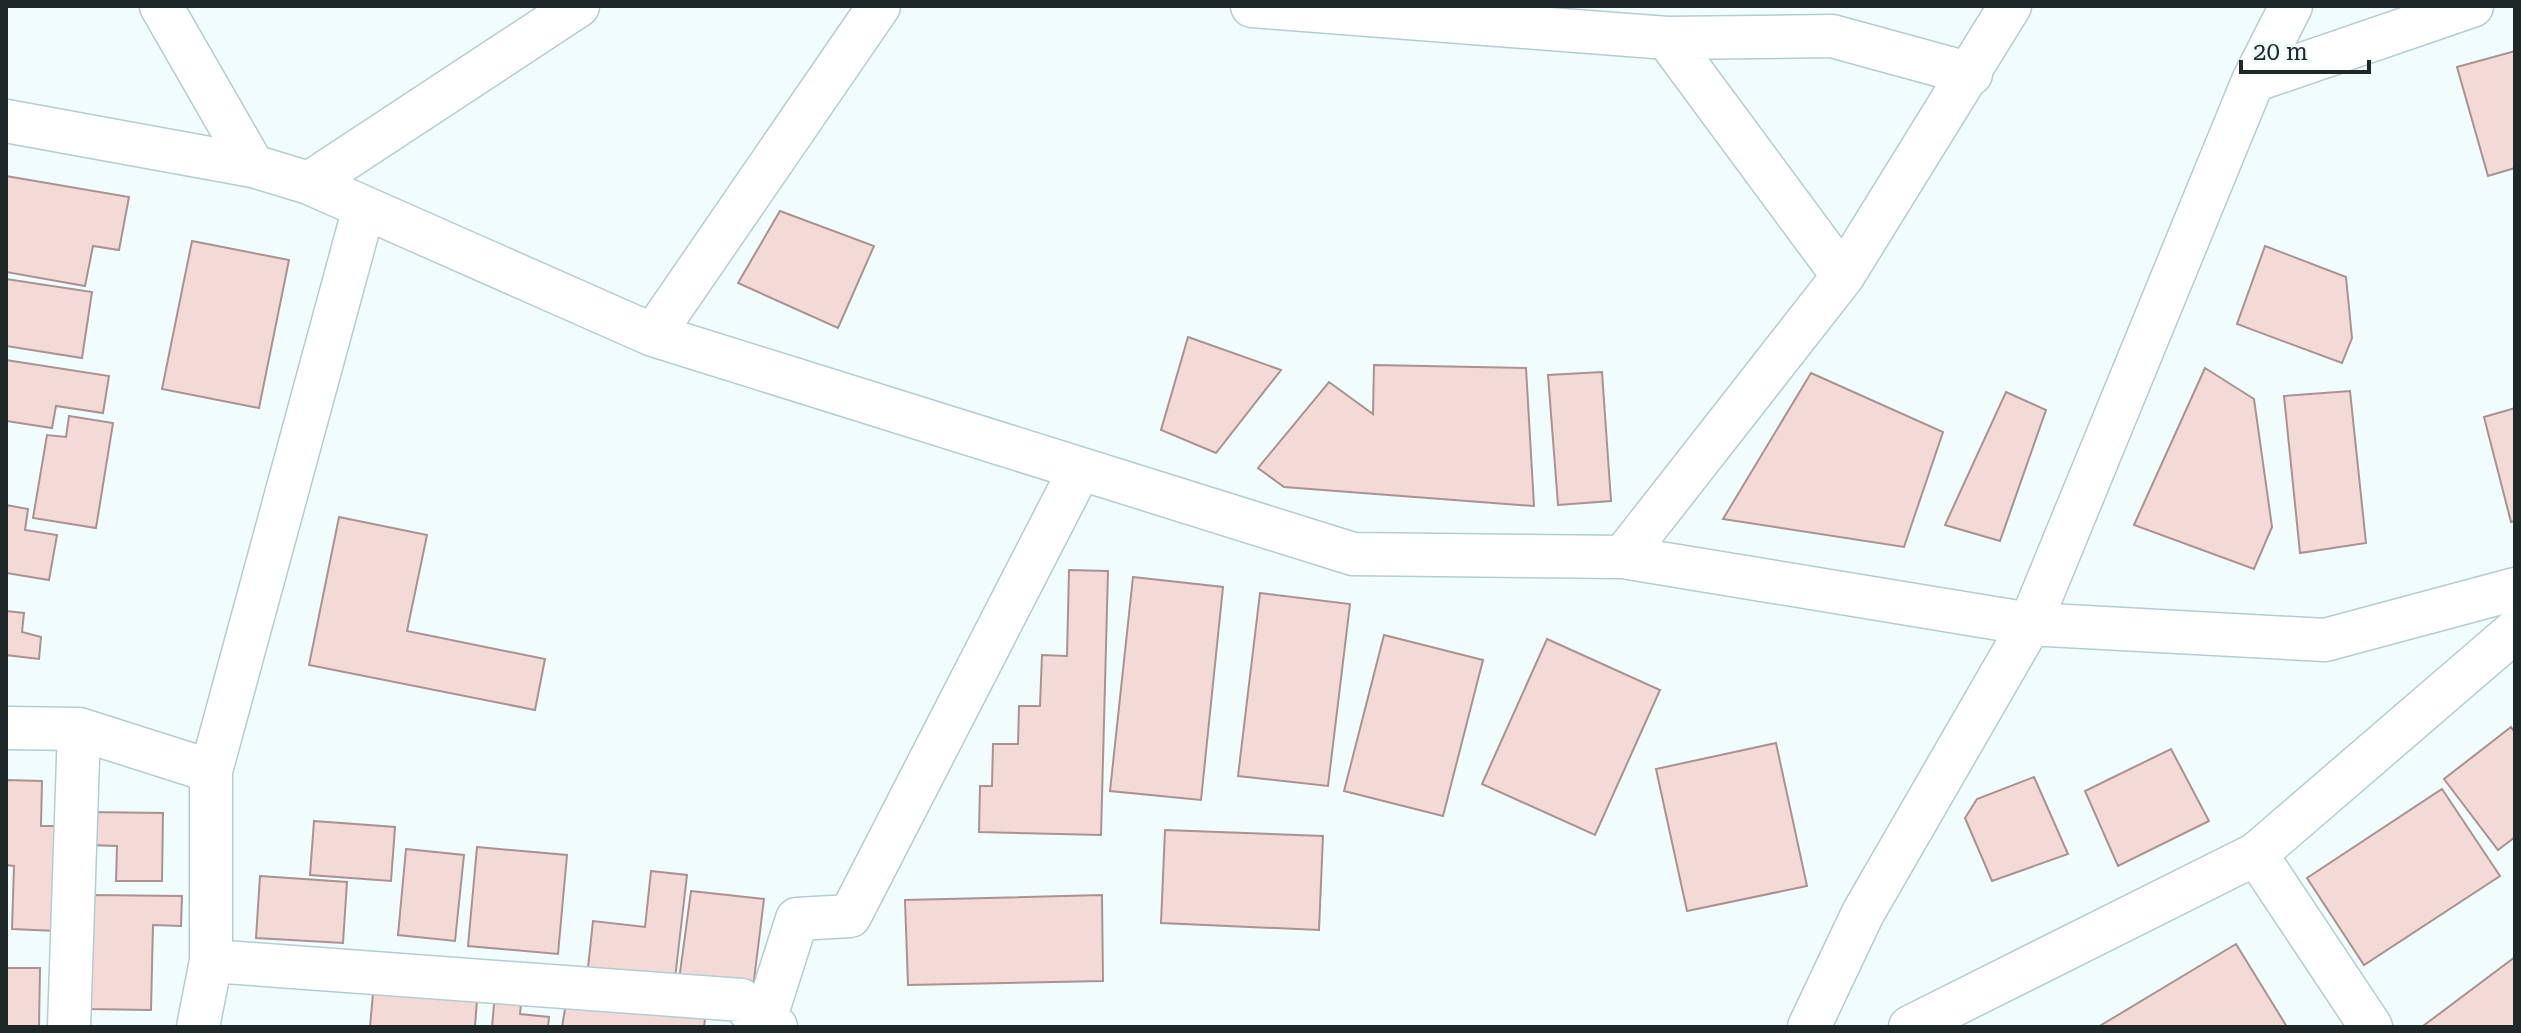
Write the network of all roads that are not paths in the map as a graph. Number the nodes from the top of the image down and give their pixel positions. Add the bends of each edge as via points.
1 (161, 6) edge
2 (578, 6) edge
3 (879, 6) edge
4 (1252, 6) edge
5 (2010, 6) edge
6 (2291, 6) edge
7 (2472, 6) edge
8 (1667, 38) junction
9 (1971, 74) junction
10 (2253, 81) junction
11 (6, 121) edge
12 (253, 166) junction
13 (309, 183) junction
14 (364, 208) junction
15 (1843, 276) junction
16 (653, 335) junction
17 (1080, 469) junction
18 (1623, 557) junction
19 (2515, 589) edge
20 (2030, 624) junction
21 (2515, 631) edge
22 (6, 728) edge
23 (79, 729) junction
24 (211, 771) junction
25 (2256, 854) junction
26 (211, 961) junction
27 (746, 1018) edge
28 (69, 1027) edge
29 (198, 1027) edge
30 (776, 1027) edge
31 (1809, 1027) edge
32 (1910, 1027) edge
33 (2371, 1027) edge

1 - 12 street
2 - 13 street
3 - 16 street
4 - 8 street
5 - 9 street
6 - 10 street
7 - 10 street
8 - 9 street via 1832,36
8 - 15 street
9 - 15 street
10 - 20 street
11 - 12 street
12 - 13 street
13 - 14 street
14 - 16 street
14 - 24 street
15 - 18 street
16 - 17 street
17 - 18 street via 1353,554
17 - 27 street via 850,916 797,919
18 - 20 street
19 - 20 street via 2325,640
20 - 31 street via 1863,913
21 - 25 street
22 - 23 street
23 - 24 street
23 - 28 street
24 - 26 street
25 - 32 street
25 - 33 street
26 - 27 street
26 - 29 street
27 - 30 street

